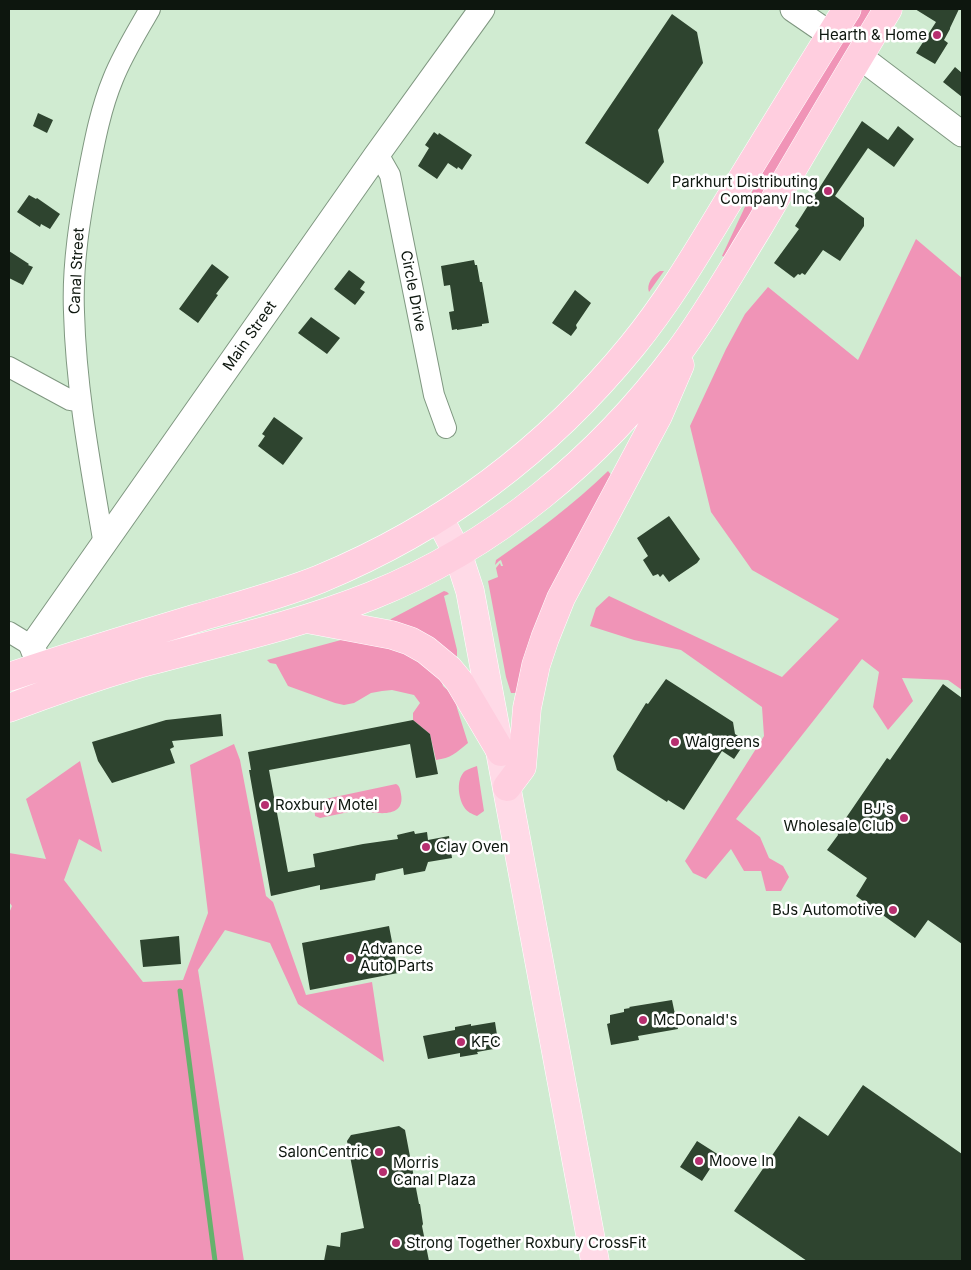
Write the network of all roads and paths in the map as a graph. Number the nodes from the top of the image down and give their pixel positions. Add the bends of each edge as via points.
1 (150, 9) edge
2 (482, 9) edge
3 (793, 9) edge
4 (847, 9) edge
5 (888, 9) edge
6 (830, 35) junction
7 (859, 56) junction
8 (962, 134) edge
9 (376, 156) junction
10 (696, 329) junction
11 (9, 367) edge
12 (81, 402) junction
13 (446, 428) dead end
14 (439, 518) junction
15 (104, 545) junction
16 (458, 554) junction
17 (306, 619) junction
18 (9, 632) edge
19 (36, 656) junction
20 (9, 677) edge
21 (9, 708) edge
22 (501, 752) junction
23 (507, 787) junction
24 (595, 1261) edge

1 - 12 street, Canal Street via 125,52 101,113 85,190 74,303
2 - 9 street, Main Street
3 - 6 street
4 - 6 highway
5 - 7 highway
6 - 14 highway via 698,251 634,344 547,437 472,497
7 - 8 street
7 - 10 highway
9 - 13 street, Circle Drive via 387,168 392,183 434,395
9 - 15 street, Main Street
10 - 16 highway via 657,380 601,442 513,518
10 - 23 highway via 658,416 560,598 536,665 527,708 522,767
11 - 12 street via 70,400
12 - 15 street, Canal Street
14 - 16 main road
14 - 19 highway via 375,554 276,595 80,653
15 - 19 street, Main Street
16 - 17 highway via 388,589
16 - 22 main road via 470,591
17 - 21 highway via 137,665
17 - 22 highway via 392,634 426,650 458,681
18 - 19 street
19 - 20 highway
22 - 23 main road
23 - 24 main road

